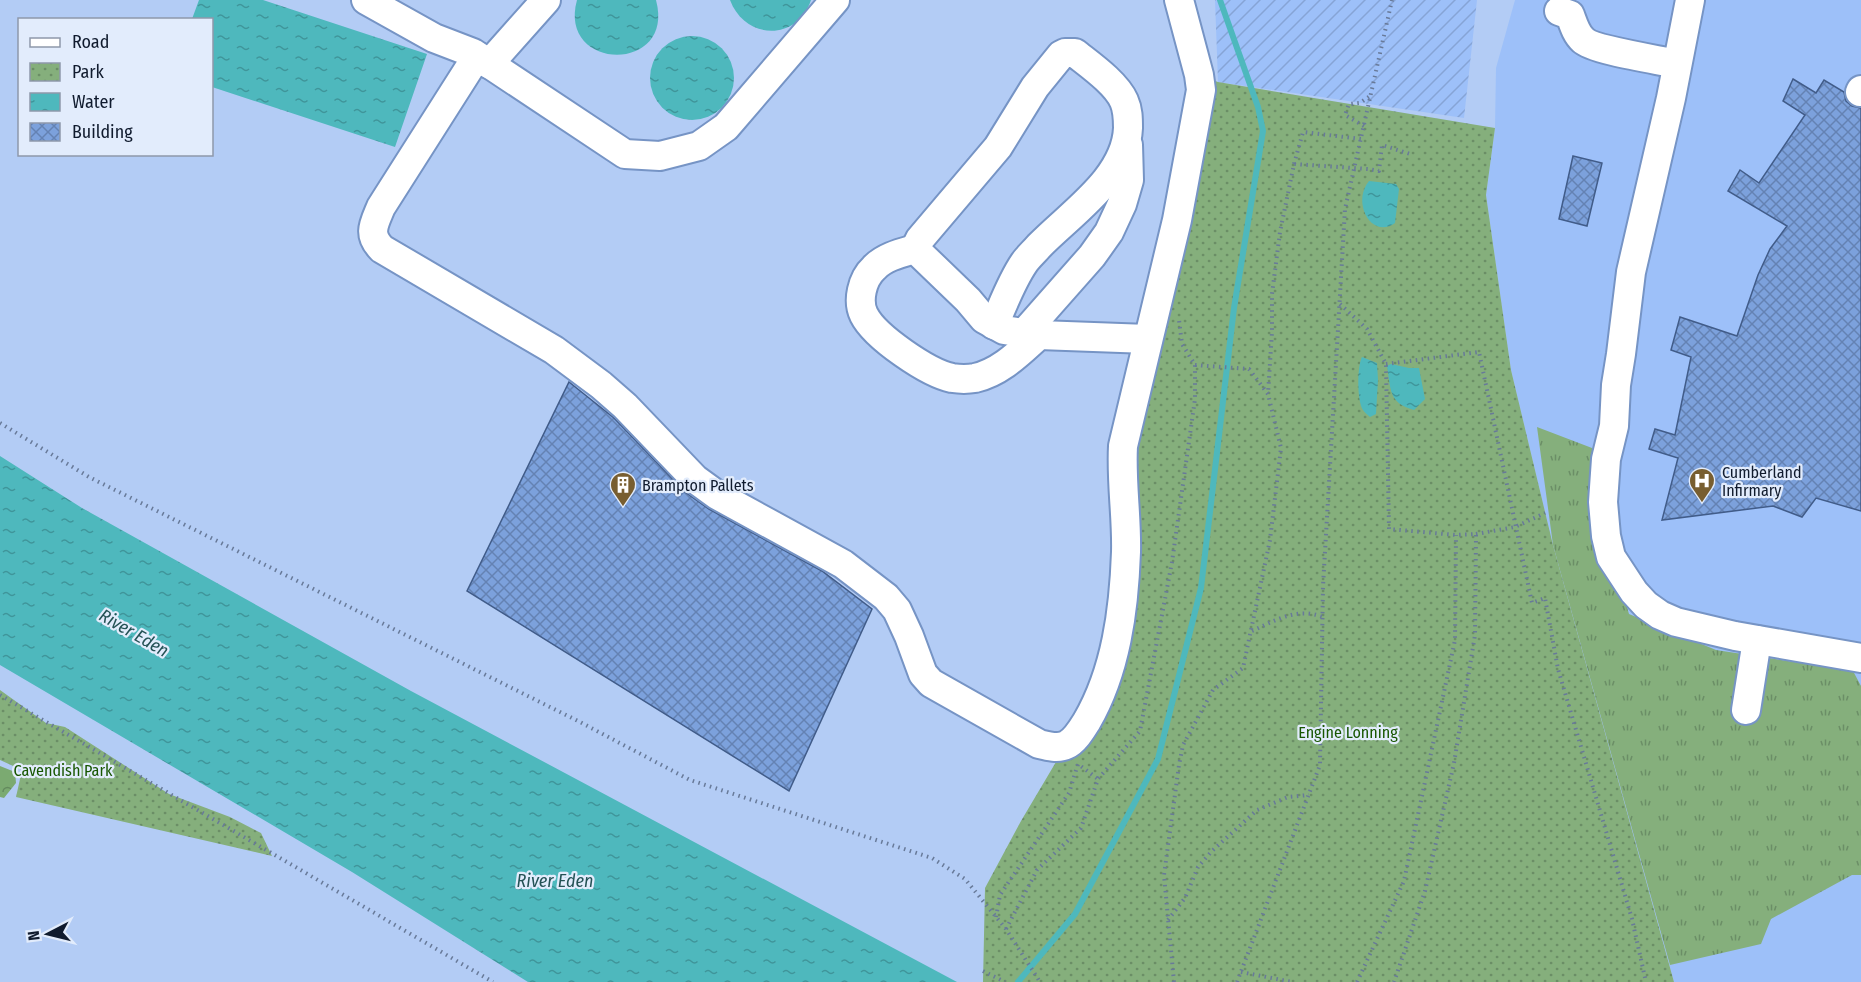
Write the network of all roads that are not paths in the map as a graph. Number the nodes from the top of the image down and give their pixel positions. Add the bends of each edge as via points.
1 (366, 0) edge
2 (546, 0) edge
3 (835, 0) edge
4 (1179, 0) edge
5 (1690, 0) edge
6 (1559, 11) dead end
7 (483, 60) junction
8 (1677, 64) junction
9 (1127, 136) junction
10 (915, 249) junction
11 (994, 326) junction
12 (1032, 334) junction
13 (1148, 339) junction
14 (1757, 640) junction
15 (1861, 658) edge
16 (1746, 710) dead end

1 - 7 street
2 - 7 street
3 - 7 street via 726,127 699,146 660,156 625,154
4 - 13 street via 1201,90 1177,220
5 - 8 street
6 - 8 street via 1570,15 1583,41
7 - 13 street via 381,207 372,236 376,243 554,350 625,406 695,480 843,564 897,610 923,674 931,683 1039,744 1066,745 1081,732 1107,676 1119,629 1126,551 1123,446
8 - 14 street via 1631,272 1614,426 1606,459 1605,536 1611,557 1634,592 1660,615
9 - 10 street via 1124,99 1075,52 1065,53 1035,87 999,147
9 - 11 street via 1122,157 1101,187 1024,262
9 - 12 street via 1129,180 1122,204 1092,256
10 - 11 street
10 - 12 street via 873,268 863,284 861,298 864,314 879,334 910,358 952,378 973,378 1003,365
11 - 12 street
12 - 13 street
14 - 15 street
14 - 16 street

